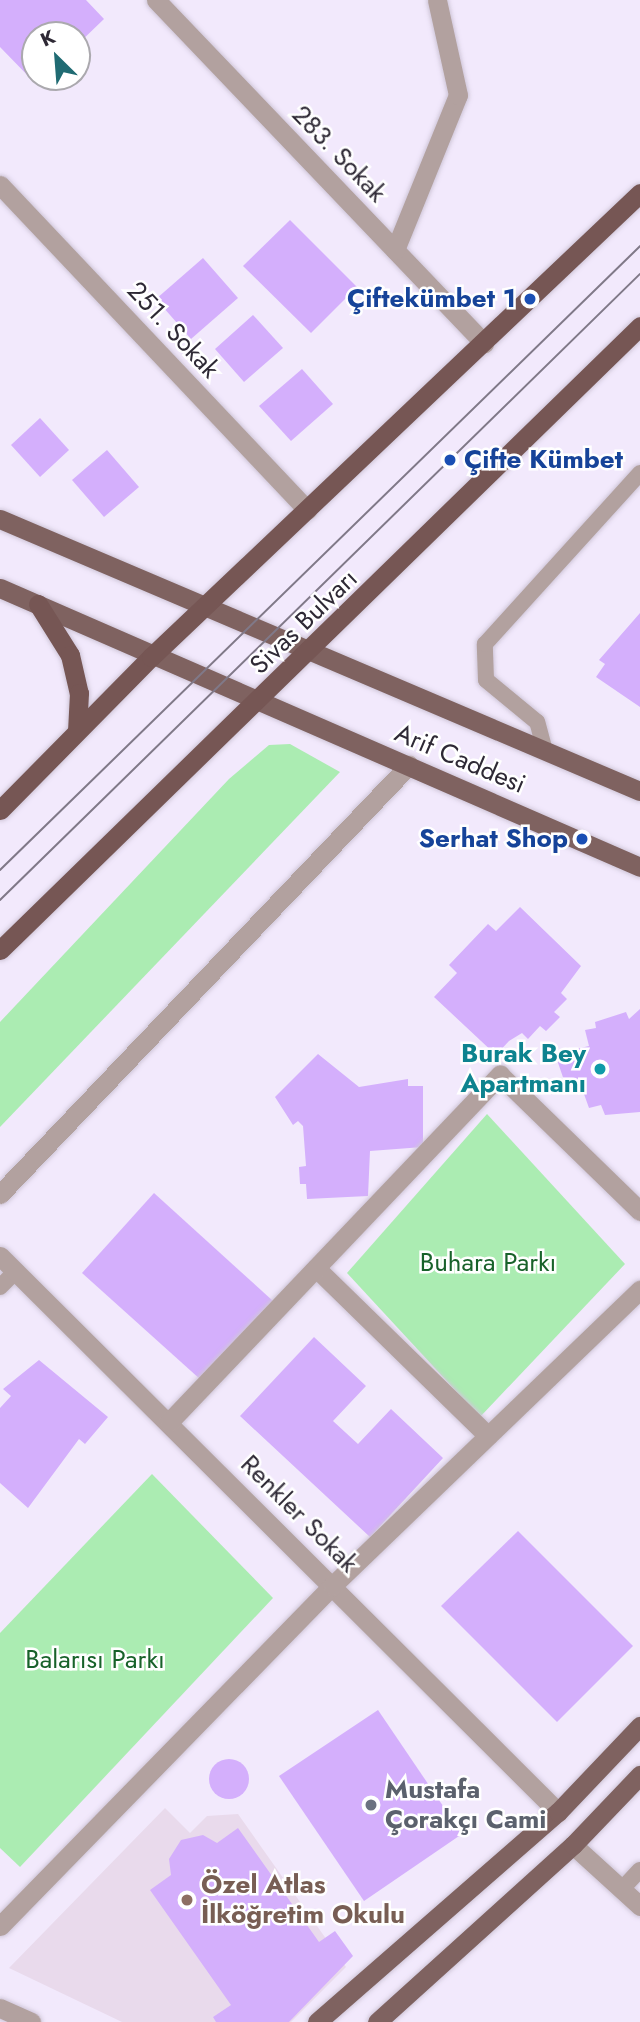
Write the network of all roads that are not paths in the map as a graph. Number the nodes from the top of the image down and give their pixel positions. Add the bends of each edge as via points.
1 (156, 0) edge
2 (437, 0) edge
3 (0, 186) edge
4 (640, 193) edge
5 (395, 250) junction
6 (640, 326) edge
7 (484, 343) junction
8 (640, 473) edge
9 (307, 510) junction
10 (0, 519) edge
11 (0, 588) edge
12 (38, 604) junction
13 (206, 604) junction
14 (311, 654) junction
15 (151, 657) junction
16 (259, 702) junction
17 (77, 731) junction
18 (545, 751) junction
19 (409, 765) junction
20 (640, 791) edge
21 (0, 810) edge
22 (640, 867) edge
23 (0, 950) edge
24 (0, 1194) edge
25 (640, 1211) edge
26 (0, 1256) edge
27 (316, 1268) junction
28 (16, 1271) junction
29 (0, 1287) edge
30 (640, 1290) edge
31 (169, 1422) junction
32 (488, 1436) junction
33 (333, 1586) junction
34 (640, 1726) edge
35 (640, 1775) edge
36 (558, 1812) junction
37 (573, 1845) junction
38 (640, 1870) edge
39 (622, 1889) junction
40 (640, 1906) edge
41 (0, 1926) edge
42 (0, 2008) edge
43 (32, 2022) edge
44 (317, 2022) edge
45 (377, 2022) edge

1 - 5 street, 283. Sokak
2 - 5 street via 458,96
3 - 9 street, 251. Sokak
4 - 7 highway
5 - 7 street, 283. Sokak
6 - 14 highway, Sivas Bulvarı
7 - 9 highway
8 - 18 lane via 485,643 486,680 537,722
9 - 13 highway
10 - 13 main road, Arif Caddesi
11 - 12 main road, Arif Caddesi
12 - 15 main road, Arif Caddesi
12 - 17 highway via 70,655 79,694
13 - 14 main road, Arif Caddesi
13 - 15 highway
14 - 16 highway, Sivas Bulvarı
14 - 18 main road, Arif Caddesi
15 - 16 main road, Arif Caddesi
15 - 17 highway
16 - 19 main road, Arif Caddesi
16 - 23 highway, Sivas Bulvarı
17 - 21 highway
18 - 20 main road, Arif Caddesi
19 - 22 main road, Arif Caddesi
19 - 24 street
25 - 27 street via 500,1075
26 - 28 street, Renkler Sokak
27 - 31 street
27 - 32 street
28 - 29 lane
28 - 31 street, Renkler Sokak
30 - 32 street
31 - 33 street, Renkler Sokak
32 - 33 street
33 - 36 street, Renkler Sokak
33 - 41 street
34 - 36 main road
35 - 37 main road
36 - 44 main road
37 - 39 street
37 - 45 main road
38 - 39 lane
39 - 40 street
42 - 43 street

